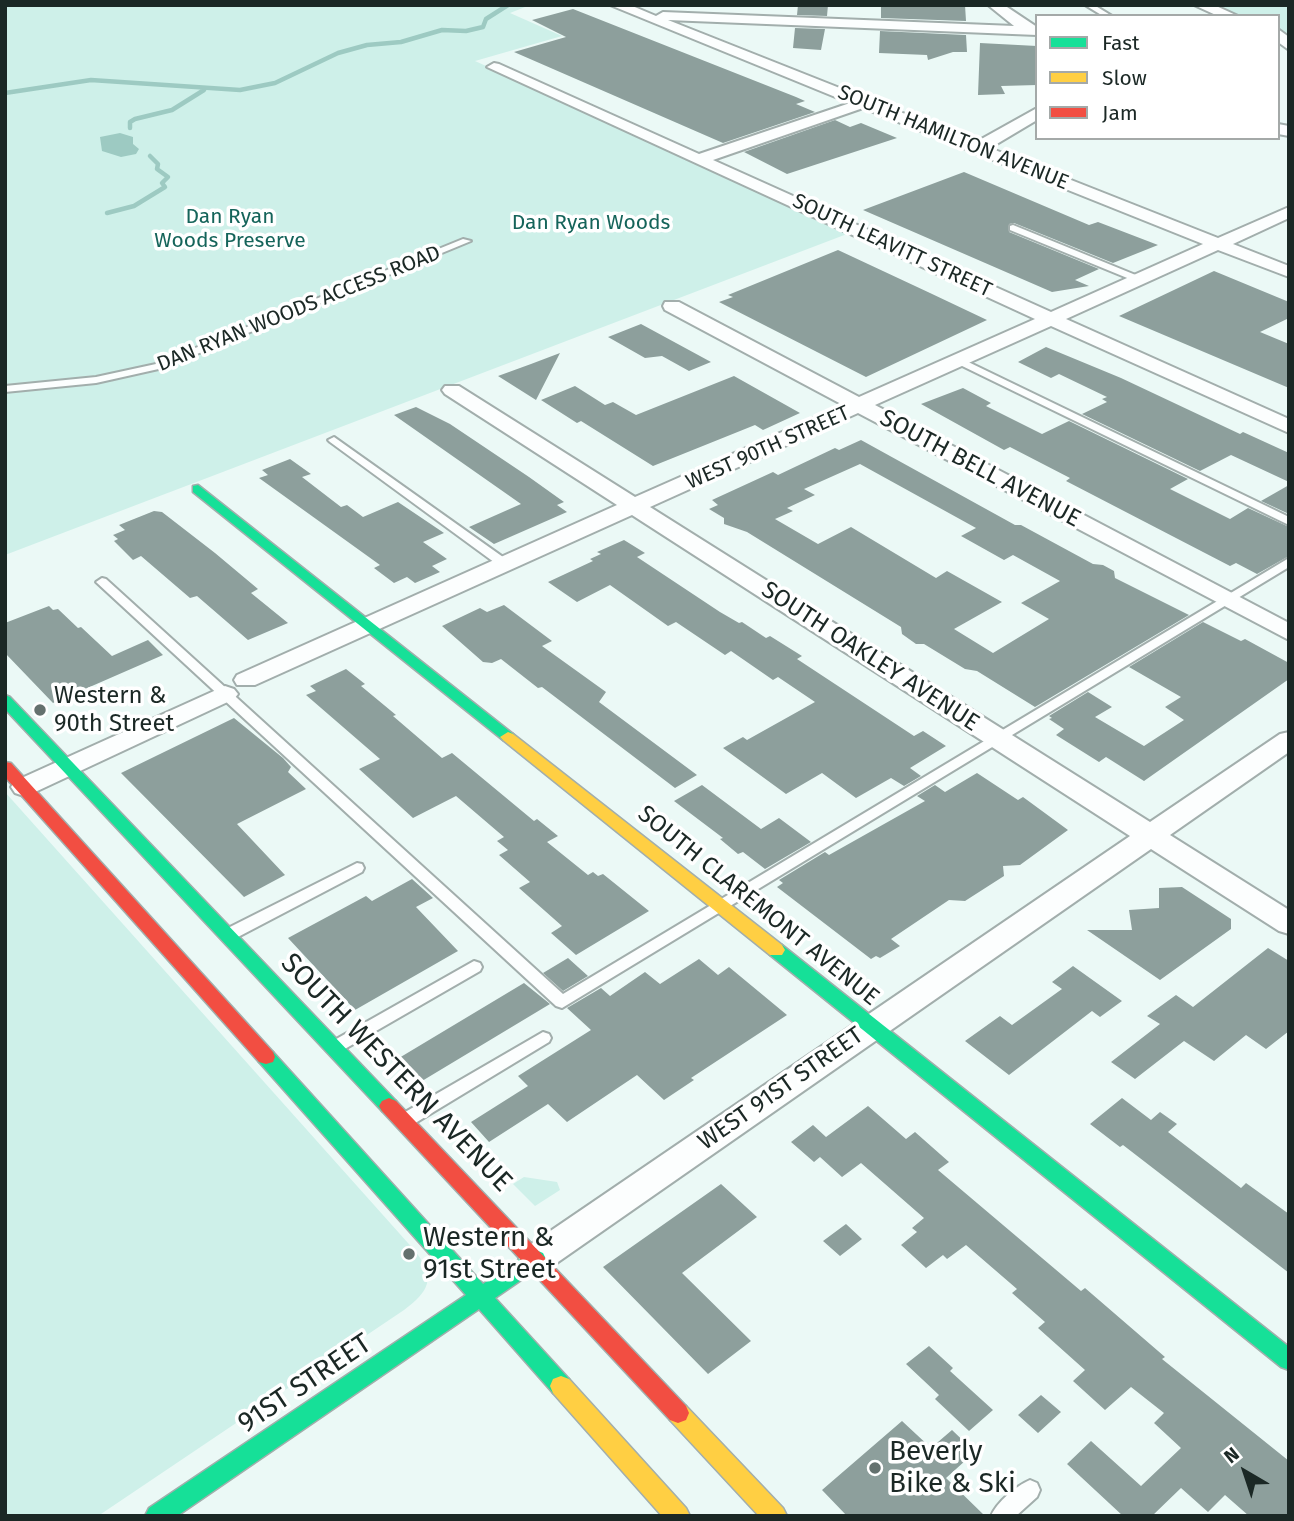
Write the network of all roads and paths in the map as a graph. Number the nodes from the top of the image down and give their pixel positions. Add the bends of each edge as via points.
1 (617, 5) edge
2 (750, 5) edge
3 (995, 5) edge
4 (1088, 5) edge
5 (1201, 5) edge
6 (1105, 14) edge
7 (1226, 14) edge
8 (643, 16) junction
9 (731, 18) junction
10 (1033, 31) edge
11 (494, 67) dead end
12 (864, 103) junction
13 (1035, 114) edge
14 (977, 148) junction
15 (700, 159) junction
16 (1289, 212) edge
17 (1013, 228) dead end
18 (467, 241) dead end
19 (1219, 244) junction
20 (1289, 272) edge
21 (1140, 280) junction
22 (672, 306) dead end
23 (1052, 320) junction
24 (960, 361) junction
25 (5, 389) edge
26 (452, 390) dead end
27 (862, 406) junction
28 (1289, 427) edge
29 (334, 440) dead end
30 (198, 489) dead end
31 (635, 507) junction
32 (1289, 522) edge
33 (1289, 562) edge
34 (506, 565) junction
35 (102, 582) dead end
36 (1226, 600) junction
37 (369, 626) junction
38 (1289, 633) edge
39 (236, 687) junction
40 (5, 700) edge
41 (997, 738) junction
42 (1289, 740) edge
43 (69, 766) junction
44 (5, 767) edge
45 (24, 787) junction
46 (1150, 835) junction
47 (357, 868) dead end
48 (720, 906) junction
49 (1289, 924) edge
50 (228, 935) junction
51 (474, 967) dead end
52 (872, 1027) junction
53 (543, 1038) dead end
54 (335, 1047) junction
55 (405, 1120) junction
56 (536, 1259) junction
57 (482, 1296) junction
58 (1289, 1360) edge
59 (1030, 1490) dead end
60 (157, 1516) edge
61 (678, 1516) edge
62 (775, 1516) edge
63 (1001, 1516) edge

1 - 8 street, SOUTH HAMILTON AVENUE
2 - 9 street
3 - 10 street
4 - 6 lane
5 - 7 street
8 - 9 street
8 - 12 street, SOUTH HAMILTON AVENUE
9 - 10 street
11 - 15 street, SOUTH LEAVITT STREET
12 - 14 street, SOUTH HAMILTON AVENUE
12 - 15 street
13 - 14 street
14 - 19 street, SOUTH HAMILTON AVENUE
15 - 23 street, SOUTH LEAVITT STREET
16 - 19 street, WEST 90TH STREET
17 - 21 lane
18 - 25 lane, DAN RYAN WOODS ACCESS ROAD via 159,366 96,380
19 - 20 street, SOUTH HAMILTON AVENUE
19 - 21 street, WEST 90TH STREET
21 - 23 street, WEST 90TH STREET
22 - 27 street, SOUTH BELL AVENUE
23 - 24 street, WEST 90TH STREET
23 - 28 street, SOUTH LEAVITT STREET
24 - 27 street, WEST 90TH STREET
24 - 32 lane
26 - 31 street, SOUTH OAKLEY AVENUE
27 - 31 street, WEST 90TH STREET
27 - 36 street, SOUTH BELL AVENUE
29 - 34 lane
30 - 37 main road, SOUTH CLAREMONT AVENUE
31 - 34 street, WEST 90TH STREET
31 - 41 street, SOUTH OAKLEY AVENUE
33 - 36 lane
34 - 37 street, WEST 90TH STREET
35 - 39 lane
36 - 38 street, SOUTH BELL AVENUE
36 - 41 lane
37 - 39 street, WEST 90TH STREET
37 - 48 main road, SOUTH CLAREMONT AVENUE
39 - 43 street, WEST 90TH STREET
39 - 48 lane via 562,1002
40 - 43 main road, SOUTH WESTERN AVENUE
41 - 46 street, SOUTH OAKLEY AVENUE
41 - 48 lane
42 - 46 street, WEST 91ST STREET
43 - 45 street, WEST 90TH STREET
43 - 50 main road, SOUTH WESTERN AVENUE
44 - 45 main road
45 - 57 main road
46 - 49 street, SOUTH OAKLEY AVENUE
46 - 52 street, WEST 91ST STREET
47 - 50 lane
48 - 52 main road, SOUTH CLAREMONT AVENUE
50 - 54 main road, SOUTH WESTERN AVENUE
51 - 54 lane
52 - 56 street, WEST 91ST STREET
52 - 58 main road, SOUTH CLAREMONT AVENUE
53 - 55 lane
54 - 55 main road, SOUTH WESTERN AVENUE
55 - 56 main road, SOUTH WESTERN AVENUE
56 - 57 main road, WEST 91ST STREET
56 - 62 main road, SOUTH WESTERN AVENUE
57 - 60 main road, 91ST STREET
57 - 61 main road
59 - 63 lane

